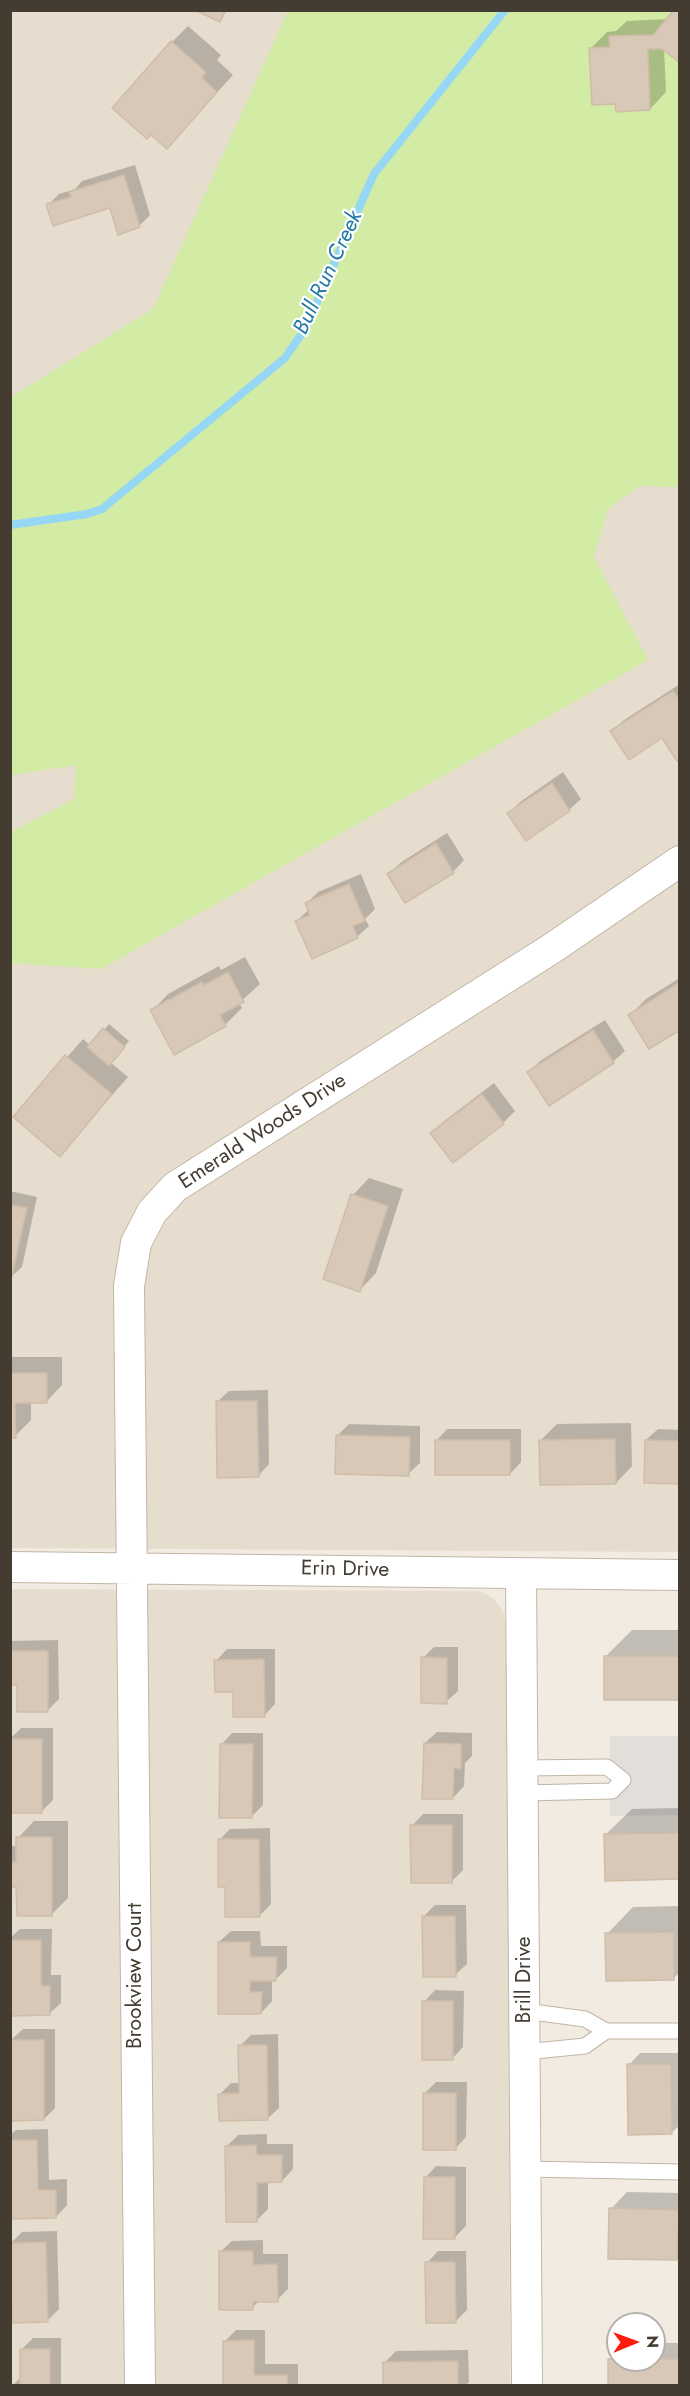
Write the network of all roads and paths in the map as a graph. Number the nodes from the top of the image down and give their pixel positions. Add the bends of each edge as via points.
1 (680, 861) edge
2 (10, 1567) edge
3 (132, 1567) junction
4 (521, 1574) junction
5 (680, 1575) edge
6 (523, 1780) junction
7 (525, 2011) junction
8 (606, 2031) junction
9 (680, 2031) edge
10 (525, 2052) junction
11 (525, 2169) junction
12 (680, 2172) edge
13 (140, 2385) edge
14 (527, 2385) edge

1 - 3 street, Emerald Woods Drive via 551,949 174,1187 152,1212 136,1243 129,1286
2 - 3 street, Erin Drive
3 - 4 street, Erin Drive
3 - 13 street, Brookview Court
4 - 5 street, Erin Drive
4 - 6 street, Brill Drive
6 - 6 lane via 612,1791 623,1780 607,1767
6 - 7 street, Brill Drive
7 - 8 lane via 585,2019
7 - 10 street, Brill Drive
8 - 9 lane
8 - 10 lane via 585,2046
10 - 11 street, Brill Drive
11 - 12 lane
11 - 14 street, Brill Drive

